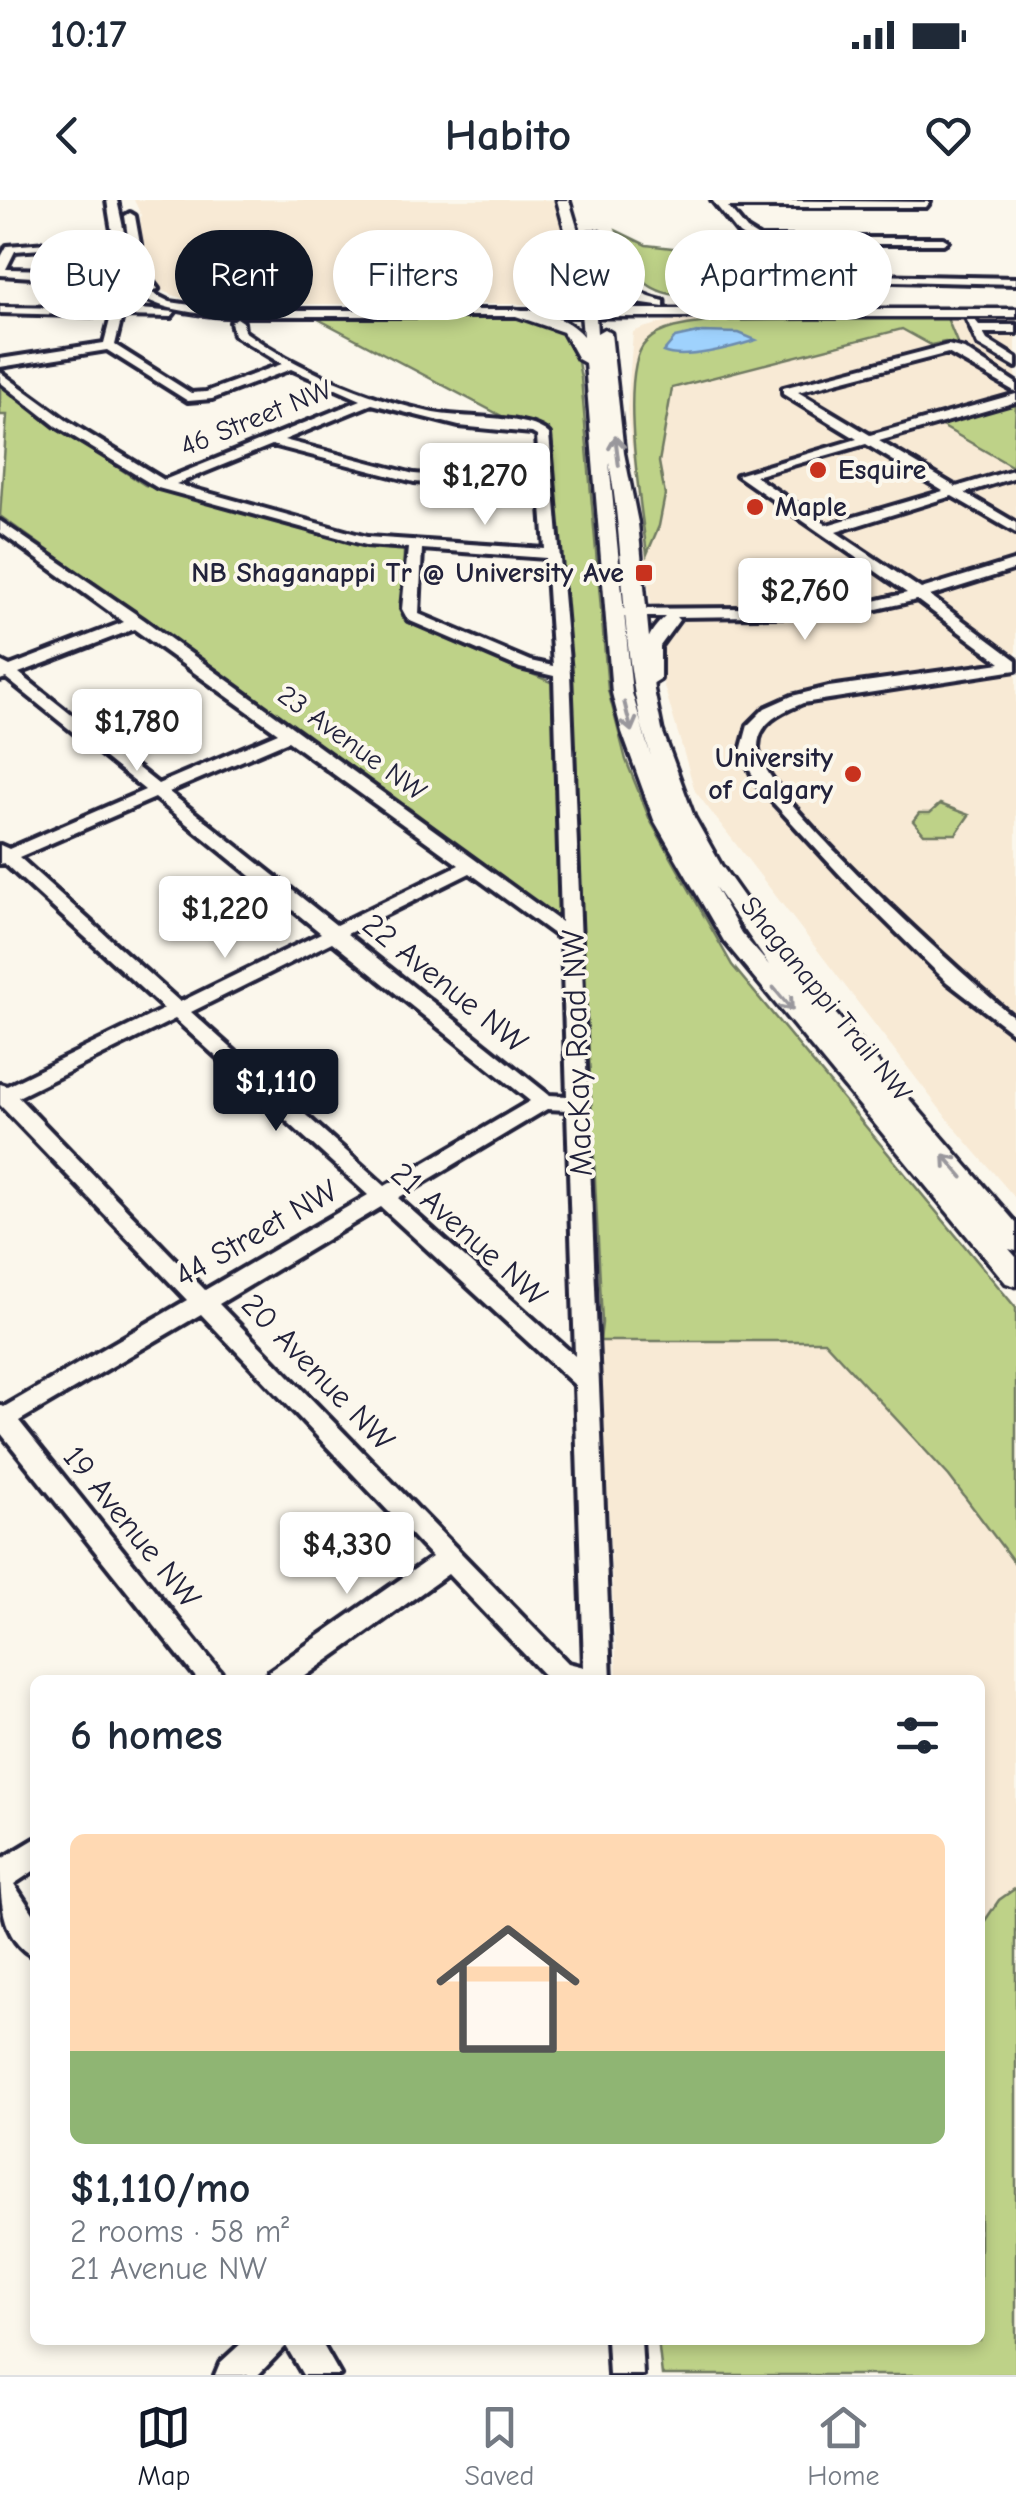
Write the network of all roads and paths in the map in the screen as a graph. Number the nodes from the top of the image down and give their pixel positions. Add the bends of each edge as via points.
1 (112, 200) edge
2 (126, 200) edge
3 (563, 200) edge
4 (718, 202) edge
5 (926, 204) dead end
6 (586, 218) dead end
7 (117, 230) edge
8 (132, 230) edge
9 (573, 230) edge
10 (592, 230) edge
11 (745, 230) edge
12 (30, 240) edge
13 (892, 241) edge
14 (943, 241) dead end
15 (0, 242) edge
16 (110, 274) joint
17 (892, 279) edge
18 (1016, 281) edge
19 (313, 306) edge
20 (513, 307) edge
21 (0, 310) edge
22 (30, 310) edge
23 (892, 310) edge
24 (1016, 310) edge
25 (313, 312) edge
26 (513, 313) edge
27 (665, 314) edge
28 (115, 320) edge
29 (543, 320) edge
30 (594, 320) edge
31 (596, 320) edge
32 (237, 322) dead end
33 (1016, 329) edge
34 (982, 342) junction
35 (108, 346) junction
36 (951, 349) junction
37 (0, 362) edge
38 (1016, 363) edge
39 (290, 365) junction
40 (591, 374) junction
41 (0, 376) edge
42 (611, 380) junction
43 (1016, 388) edge
44 (1016, 398) edge
45 (369, 401) junction
46 (873, 438) junction
47 (272, 442) junction
48 (1016, 473) edge
49 (163, 485) junction
50 (545, 488) junction
51 (959, 490) junction
52 (1016, 519) edge
53 (2, 529) edge
54 (1016, 529) edge
55 (822, 531) junction
56 (416, 545) junction
57 (551, 554) junction
58 (1016, 564) edge
59 (1016, 572) edge
60 (633, 592) junction
61 (924, 599) junction
62 (770, 614) junction
63 (625, 616) junction
64 (671, 620) junction
65 (138, 622) junction
66 (1015, 666) edge
67 (3, 671) edge
68 (562, 673) junction
69 (652, 730) junction
70 (292, 733) junction
71 (156, 791) junction
72 (2, 855) edge
73 (471, 866) junction
74 (335, 934) junction
75 (573, 939) junction
76 (178, 1010) junction
77 (1016, 1029) edge
78 (2, 1095) edge
79 (544, 1102) junction
80 (578, 1104) junction
81 (382, 1197) junction
82 (1016, 1240) edge
83 (1016, 1276) edge
84 (203, 1302) junction
85 (586, 1380) junction
86 (1, 1419) edge
87 (448, 1560) junction
88 (210, 1675) edge
89 (286, 1675) edge
90 (568, 1675) edge
91 (598, 1675) edge
92 (30, 1856) edge
93 (0, 1877) edge
94 (0, 1888) edge
95 (30, 1934) edge
96 (266, 2345) edge
97 (303, 2345) edge
98 (624, 2345) edge
99 (232, 2375) edge
100 (323, 2375) edge
101 (626, 2375) edge

1 - 7 street
2 - 8 street
3 - 9 main road, Shaganappi Trail NW
4 - 5 street
4 - 11 street
6 - 10 main road, Shaganappi Trail NW
12 - 15 street
13 - 14 street
16 - 16 street via 96,240 13,247 0,270
17 - 18 street
19 - 20 street
21 - 22 street
23 - 24 main road
25 - 26 street
27 - 42 main road via 624,333
28 - 35 street
29 - 40 main road via 568,326
30 - 40 main road, Shaganappi Trail NW
31 - 42 main road, Shaganappi Trail NW
32 - 39 street via 238,332
33 - 34 street via 973,325
34 - 36 street
34 - 38 street
35 - 37 street
35 - 39 street via 188,397 208,396
36 - 43 street
36 - 46 street via 792,390
39 - 45 street
40 - 63 main road, Shaganappi Trail NW
41 - 49 street
60 -> 42 main road, Shaganappi Trail NW
44 - 46 street
45 - 47 street, 46 Street NW
45 - 50 street, MacKay Road NW via 455,422 538,429
46 - 51 street
46 - 55 street via 744,476
47 - 49 street, 46 Street NW
47 - 50 street via 414,478
48 - 51 street
49 - 56 street via 352,538
50 - 57 street, MacKay Road NW
51 - 52 street
51 - 54 street
51 - 55 street
53 - 65 street, 23 Avenue NW
55 - 61 street
56 - 57 street
56 - 68 street via 412,617 525,665
57 - 68 street, MacKay Road NW
58 - 61 street
59 - 61 street
60 - 62 street via 674,608
60 - 63 main road, Shaganappi Trail NW
61 - 62 street
61 - 64 street via 857,619
61 - 66 street
62 - 63 street
63 - 64 street
63 - 69 main road, Shaganappi Trail NW
63 -> 83 main road, Shaganappi Trail NW via 622,693 660,807 689,867 752,964
64 - 69 street via 656,633 650,652
65 - 67 street
65 - 70 street, 23 Avenue NW
66 - 77 street via 790,702 761,718 748,746 763,781 842,867
67 - 71 street, 22 Avenue NW
68 - 75 street, MacKay Road NW
82 -> 69 main road, Shaganappi Trail NW via 777,960 683,817
70 - 71 street
70 - 73 street, 23 Avenue NW
71 - 72 street
71 - 74 street, 22 Avenue NW
72 - 76 street, 21 Avenue NW
73 - 74 street
73 - 75 street, 23 Avenue NW
74 - 76 street
74 - 79 street, 22 Avenue NW
75 - 80 street, MacKay Road NW
76 - 78 street
76 - 81 street, 21 Avenue NW
78 - 84 street, 20 Avenue NW
79 - 80 street
79 - 81 street, 44 Street NW
80 - 85 street, MacKay Road NW
81 - 84 street, 44 Street NW
81 - 85 street, 21 Avenue NW
84 - 86 street, 44 Street NW
84 - 87 street, 20 Avenue NW
85 - 91 street, MacKay Road NW
86 - 88 street, 19 Avenue NW
87 - 89 street
87 - 90 street, 20 Avenue NW
92 - 93 street
94 - 95 street
96 - 99 street
97 - 100 street
98 - 101 street

